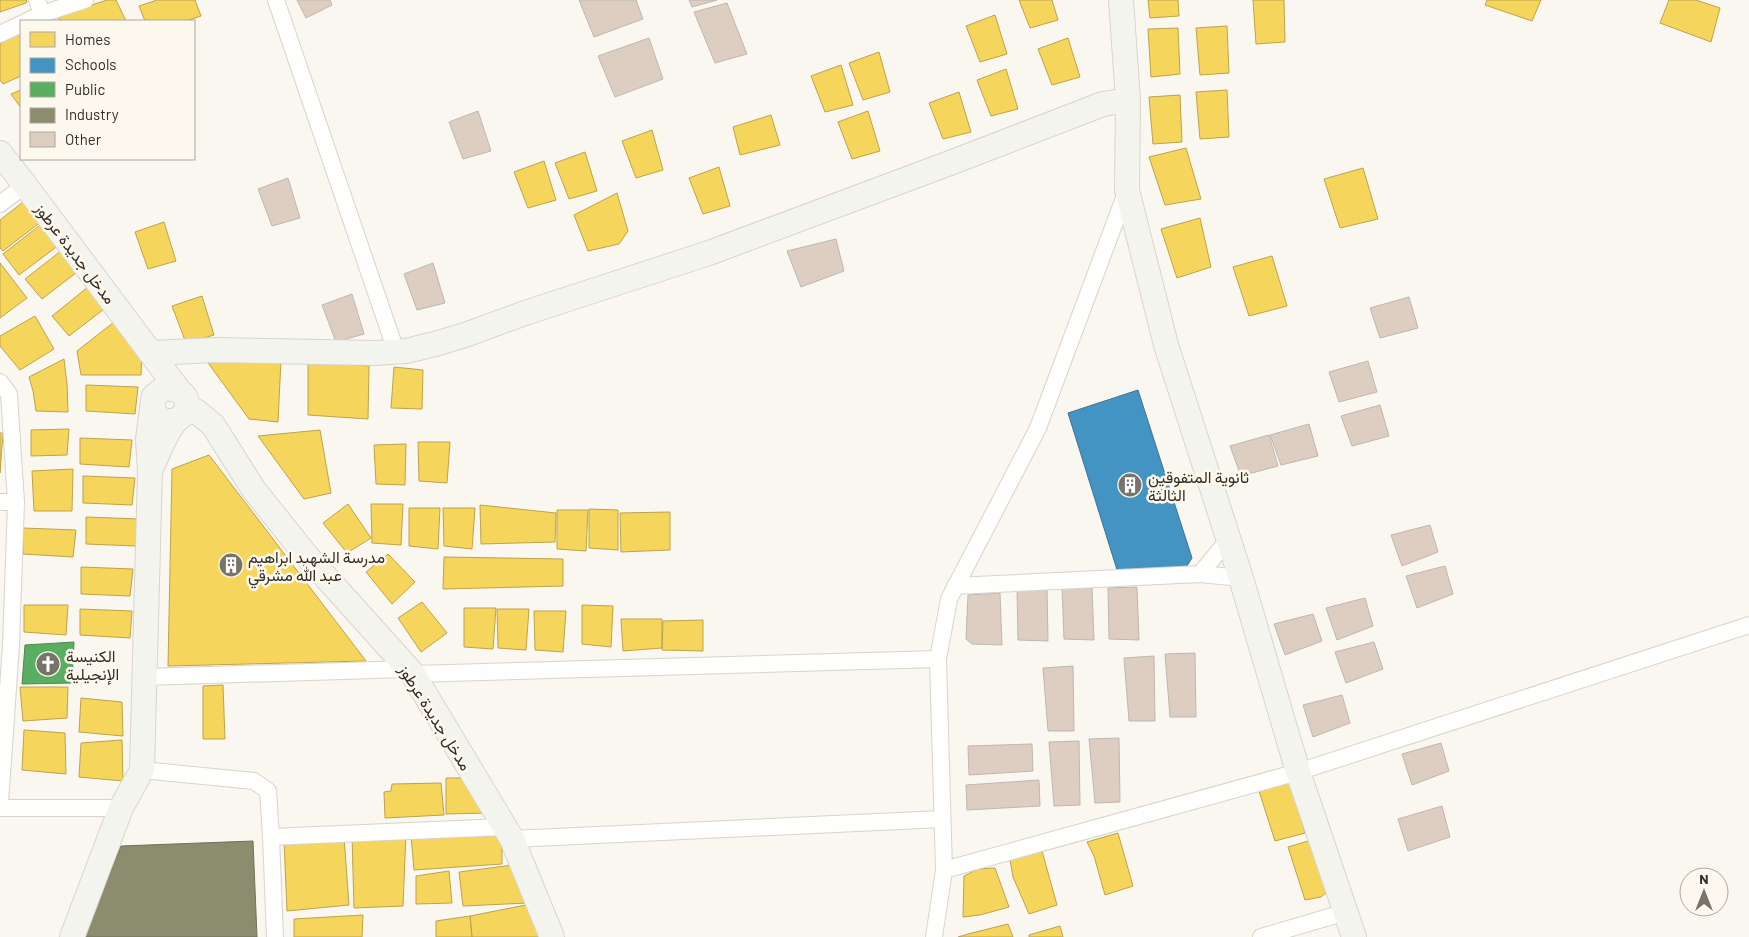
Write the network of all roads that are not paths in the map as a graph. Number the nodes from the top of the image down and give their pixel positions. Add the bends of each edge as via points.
1 (85, 0) edge
2 (276, 0) edge
3 (1121, 0) edge
4 (35, 12) edge
5 (20, 24) edge
6 (0, 34) edge
7 (1128, 100) junction
8 (0, 153) edge
9 (25, 185) junction
10 (1127, 190) junction
11 (0, 204) edge
12 (396, 352) junction
13 (152, 353) junction
14 (0, 382) edge
15 (152, 405) junction
16 (181, 407) junction
17 (150, 471) junction
18 (8, 502) edge
19 (1228, 540) junction
20 (1200, 574) junction
21 (1241, 578) junction
22 (955, 586) junction
23 (1749, 625) edge
24 (5, 645) edge
25 (938, 659) junction
26 (411, 672) junction
27 (144, 677) junction
28 (142, 770) junction
29 (1298, 772) junction
30 (0, 803) edge
31 (0, 808) edge
32 (121, 808) junction
33 (942, 819) junction
34 (507, 833) junction
35 (272, 837) junction
36 (944, 870) junction
37 (1346, 912) junction
38 (72, 937) edge
39 (275, 937) edge
40 (552, 937) edge
41 (934, 937) edge
42 (1262, 937) edge
43 (1354, 937) edge

1 - 4 street
2 - 12 street
3 - 7 street
5 - 6 street
7 - 10 street
7 - 12 street via 1103,104 708,252 458,338
8 - 9 street, مدخل جديدة عرطوز
9 - 11 street
9 - 13 street, مدخل جديدة عرطوز
10 - 19 street via 1166,345
10 - 22 street via 1038,428
12 - 13 street via 215,350
13 - 15 street
13 - 16 street, مدخل جديدة عرطوز
14 - 18 street via 9,394
15 - 16 street via 158,418 164,421
15 - 17 street via 148,439
16 - 17 street
16 - 26 street, مدخل جديدة عرطوز via 196,411 213,425 254,490 306,555
17 - 27 street
18 - 24 street
19 - 20 street
19 - 21 street
20 - 21 street
20 - 22 street
21 - 29 street
22 - 25 street via 949,599
23 - 29 street
24 - 30 street
25 - 26 street
25 - 33 street
26 - 27 street
26 - 34 street, مدخل جديدة عرطوز
27 - 28 street
28 - 32 street
28 - 35 street via 254,781 268,791
29 - 36 street
29 - 37 street
31 - 32 street
32 - 38 street
33 - 34 street
33 - 36 street
34 - 35 street
34 - 40 street, مدخل جديدة عرطوز
35 - 39 street
36 - 41 street
37 - 42 street
37 - 43 street

